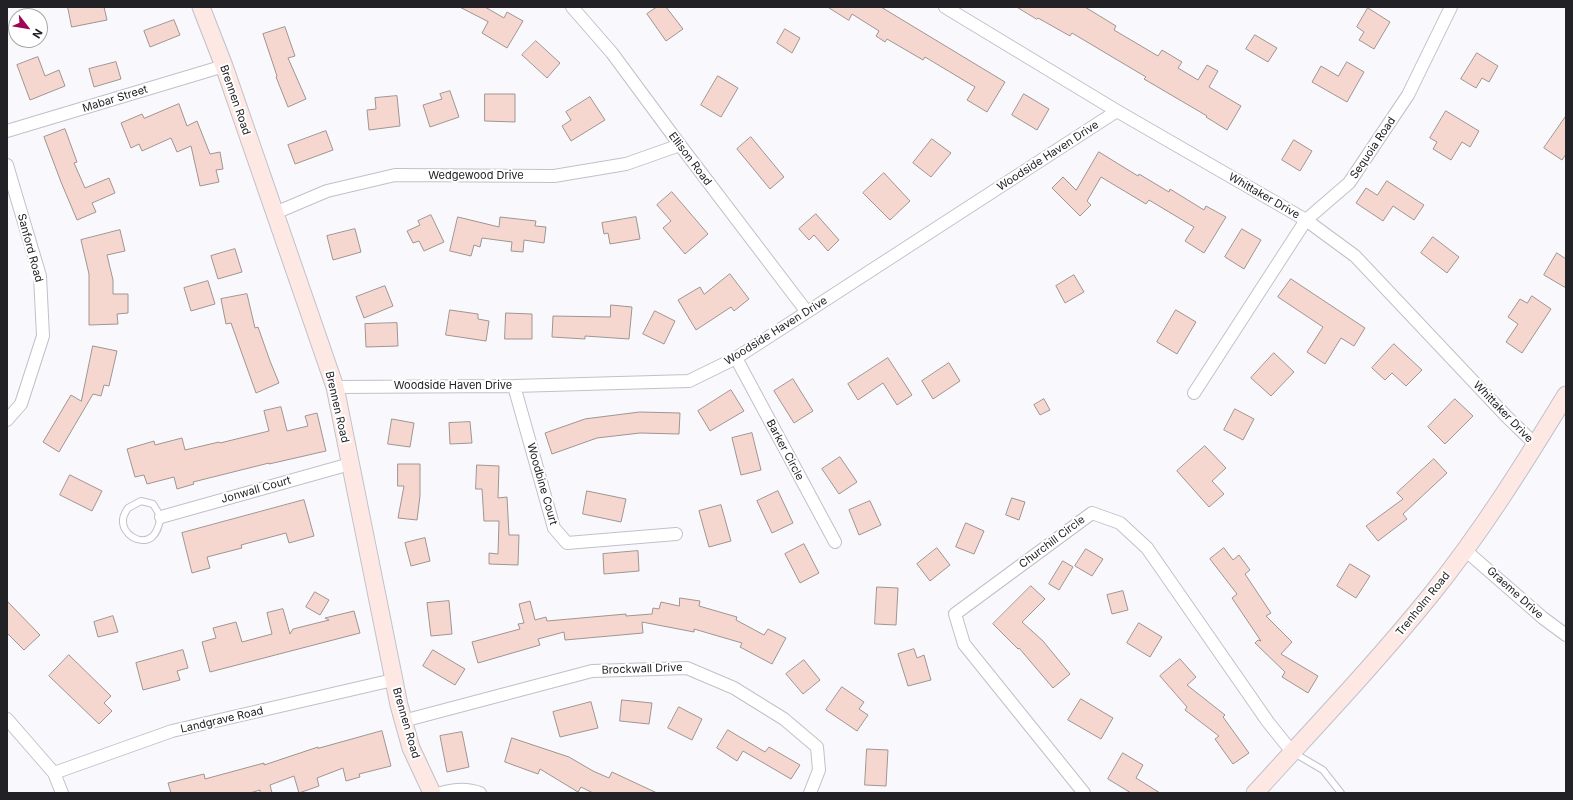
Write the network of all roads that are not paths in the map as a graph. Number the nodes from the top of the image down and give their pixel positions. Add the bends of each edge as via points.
1 (202, 7) edge
2 (572, 7) edge
3 (945, 7) edge
4 (1451, 7) edge
5 (224, 66) junction
6 (1117, 111) junction
7 (7, 131) edge
8 (680, 146) junction
9 (7, 165) edge
10 (275, 213) junction
11 (1306, 220) junction
12 (807, 312) junction
13 (736, 358) junction
14 (514, 386) junction
15 (335, 387) junction
16 (1194, 393) dead end
17 (1566, 395) edge
18 (7, 420) edge
19 (1536, 445) junction
20 (350, 464) junction
21 (161, 517) junction
22 (676, 534) dead end
23 (835, 542) dead end
24 (1465, 550) junction
25 (1566, 635) edge
26 (393, 680) junction
27 (7, 719) edge
28 (403, 722) junction
29 (1292, 752) junction
30 (54, 773) junction
31 (62, 793) edge
32 (432, 793) edge
33 (441, 793) edge
34 (480, 793) edge
35 (810, 793) edge
36 (1084, 793) edge
37 (1255, 793) edge
38 (1341, 793) edge

1 - 5 street, Brennen Road
2 - 8 street, Ellison Road via 612,53
3 - 6 street, Whittaker Drive
4 - 11 street, Sequoia Road via 1408,95 1349,183
5 - 7 street, Mabar Street
5 - 10 street, Brennen Road
6 - 11 street, Whittaker Drive
6 - 12 street, Woodside Haven Drive
8 - 10 street, Wedgewood Drive via 626,164 554,176 395,175 327,191
8 - 12 street, Ellison Road
9 - 18 street, Sanford Road via 40,276 43,336 21,404
10 - 15 street, Brennen Road
11 - 16 street, Sequoia Road
11 - 19 street, Whittaker Drive via 1356,256 1507,418
12 - 13 street, Woodside Haven Drive
13 - 14 street, Woodside Haven Drive via 689,381
13 - 23 street, Barker Circle
14 - 15 street, Woodside Haven Drive
14 - 22 street, Woodbine Court via 554,528 567,542
15 - 20 street, Brennen Road
17 - 19 street, Trenholm Road
19 - 24 street, Trenholm Road
20 - 21 street, Jonwall Court
20 - 26 street, Brennen Road
21 - 21 lane via 152,537 144,540 132,538 125,530 123,519 128,508 141,501 153,504
24 - 25 street, Graeme Drive
24 - 29 street, Trenholm Road via 1387,648
26 - 28 street, Brennen Road
26 - 30 street, Landgrave Road via 172,731
27 - 30 street
28 - 32 street, Brennen Road via 411,748
28 - 35 street, Brockwall Drive via 592,671 687,668 734,688 784,719 817,748 819,770
29 - 36 street, Churchill Circle via 1268,722 1147,548 1120,523 1092,512 955,614 964,644
29 - 37 street, Trenholm Road
29 - 38 lane via 1323,770
30 - 31 street
33 - 34 street via 462,789

